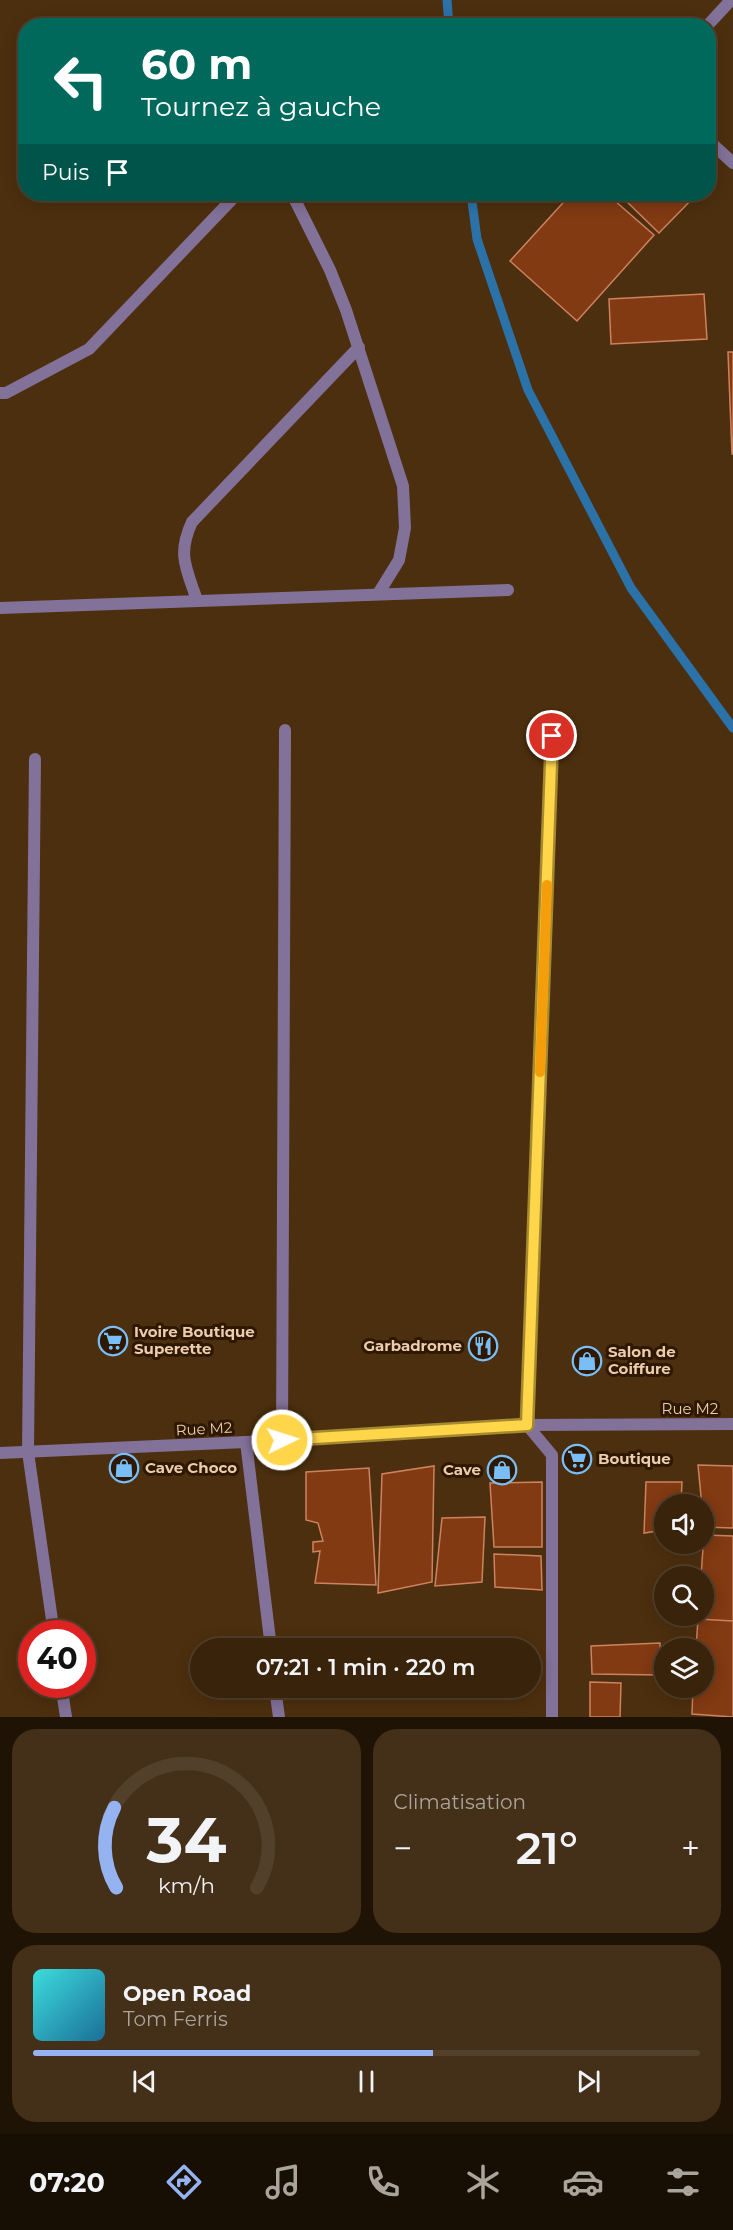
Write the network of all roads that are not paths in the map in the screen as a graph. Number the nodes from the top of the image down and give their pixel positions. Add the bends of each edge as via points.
1 (731, 0) edge
2 (715, 18) edge
3 (716, 147) edge
4 (733, 163) edge
5 (230, 201) edge
6 (295, 201) edge
7 (359, 347) junction
8 (0, 393) edge
9 (508, 590) dead end
10 (378, 594) junction
11 (196, 600) junction
12 (0, 608) edge
13 (285, 730) dead end
14 (552, 736) dead end
15 (35, 759) dead end
16 (733, 1424) edge
17 (527, 1425) junction
18 (282, 1440) junction
19 (246, 1442) junction
20 (28, 1452) junction
21 (0, 1453) edge
22 (52, 1620) edge
23 (270, 1638) edge
24 (63, 1698) edge
25 (276, 1698) edge
26 (66, 1717) edge
27 (279, 1717) edge
28 (552, 1717) edge

1 - 2 street
3 - 4 street
5 - 8 street via 89,349
6 - 7 street via 330,270
7 - 10 street via 403,486 405,528 399,560
7 - 11 street via 192,522 183,542
9 - 10 street
10 - 11 street
11 - 12 street
13 - 18 street
14 - 17 street
15 - 20 street
16 - 17 street, Rue M2
17 - 18 street, Rue M2
17 - 28 street via 552,1455
18 - 19 street, Rue M2
19 - 20 street, Rue M2
19 - 23 street
20 - 21 street, Rue M2
20 - 22 street
24 - 26 street
25 - 27 street

